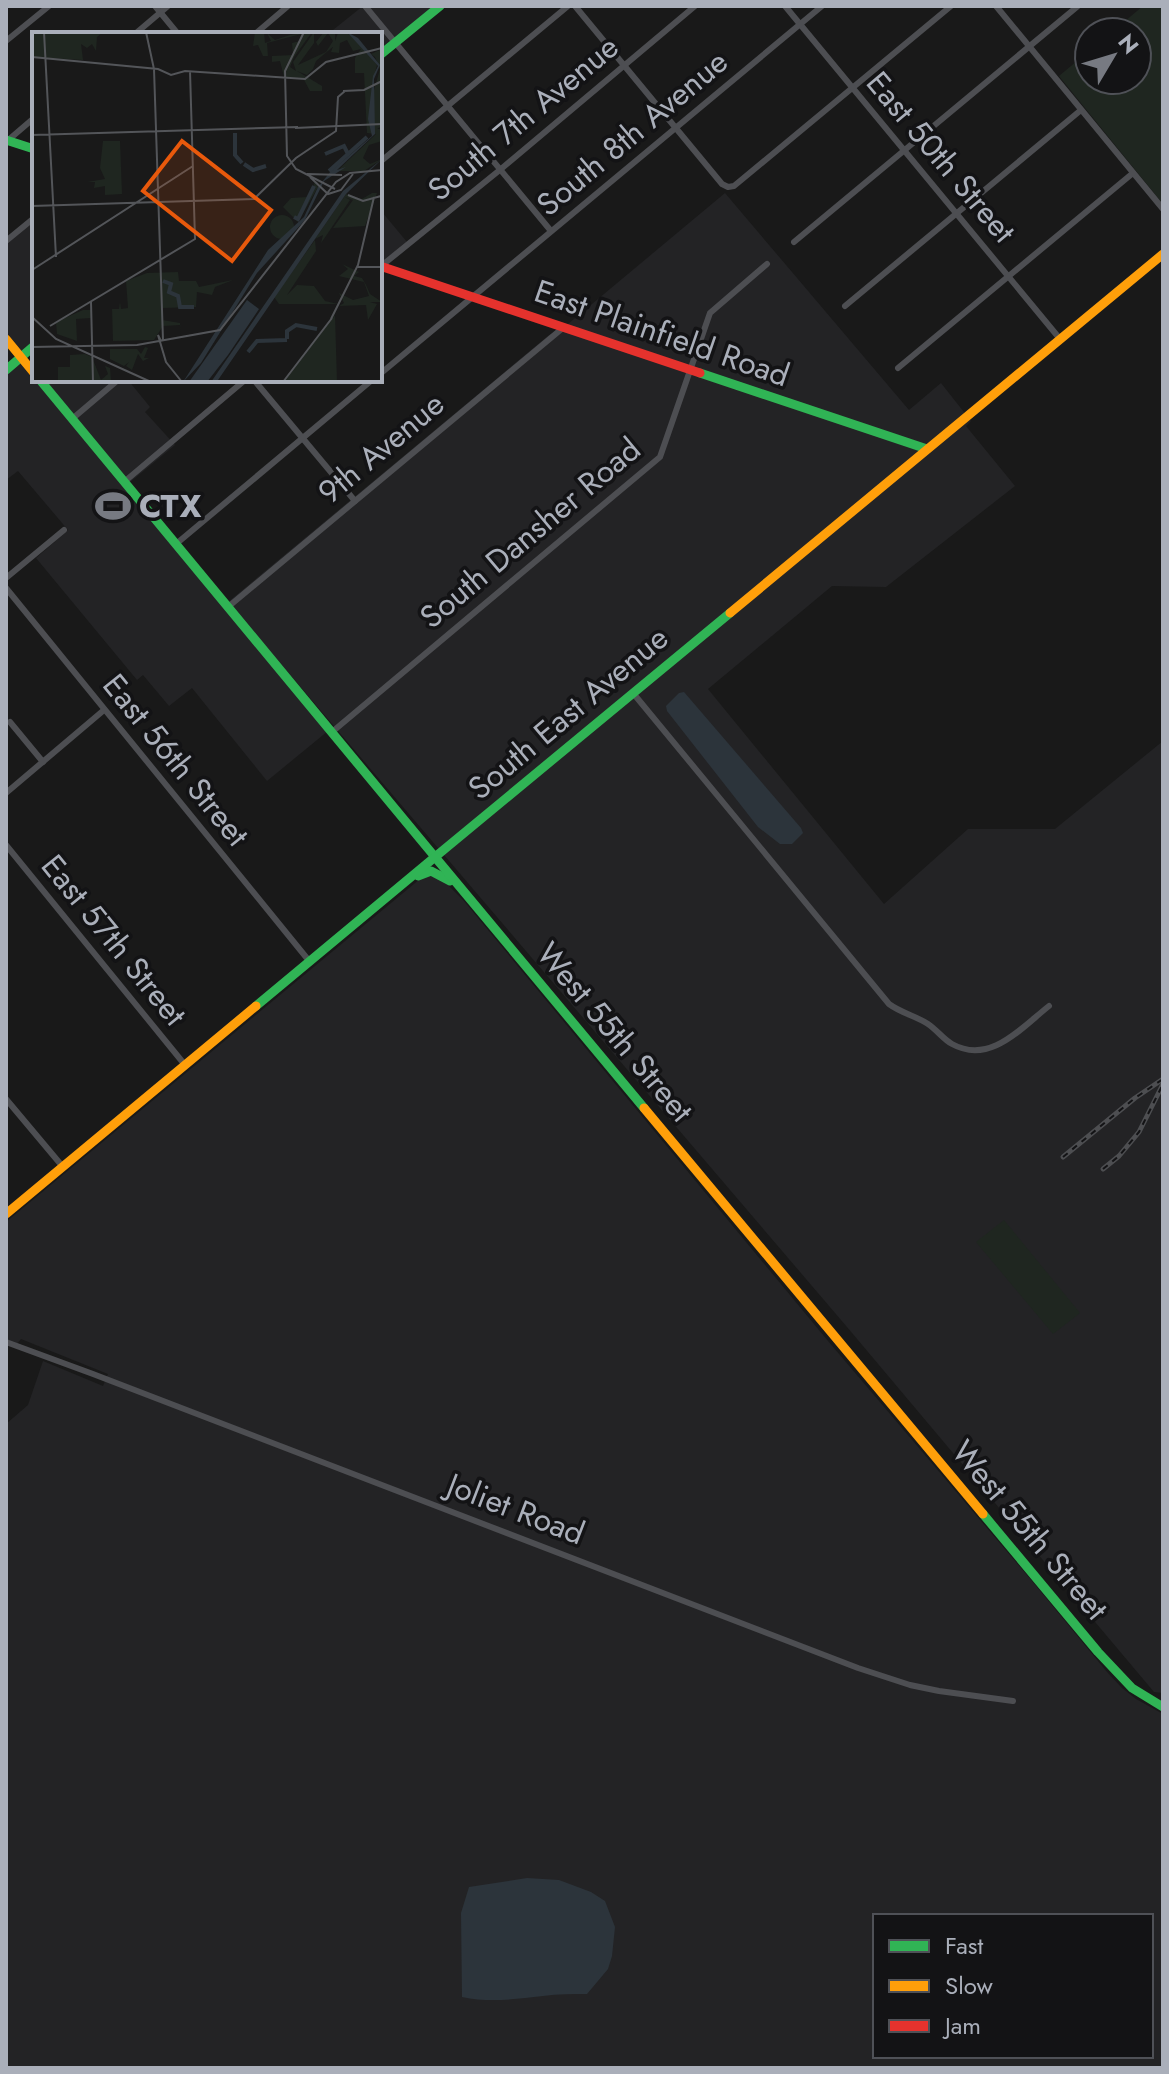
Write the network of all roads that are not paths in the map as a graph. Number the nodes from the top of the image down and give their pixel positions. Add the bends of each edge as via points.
1 (49, 6) edge
2 (155, 6) edge
3 (168, 6) edge
4 (288, 6) edge
5 (365, 6) edge
6 (440, 6) edge
7 (568, 6) edge
8 (575, 6) edge
9 (695, 6) edge
10 (785, 6) edge
11 (822, 6) edge
12 (951, 6) edge
13 (996, 6) edge
14 (1078, 6) edge
15 (160, 13) junction
16 (800, 24) junction
17 (137, 32) edge
18 (176, 32) edge
19 (257, 32) edge
20 (6, 41) edge
21 (395, 43) junction
22 (1029, 47) junction
23 (382, 53) edge
24 (624, 65) junction
25 (853, 88) junction
26 (447, 106) junction
27 (1081, 110) junction
28 (32, 120) edge
29 (676, 128) junction
30 (7, 141) edge
31 (32, 148) edge
32 (904, 150) junction
33 (382, 160) edge
34 (501, 169) junction
35 (1133, 173) junction
36 (1163, 209) edge
37 (956, 213) junction
38 (32, 220) edge
39 (551, 231) junction
40 (6, 241) edge
41 (794, 242) dead end
42 (1163, 254) edge
43 (382, 264) edge
44 (767, 264) dead end
45 (382, 267) edge
46 (1008, 276) junction
47 (473, 297) junction
48 (845, 306) dead end
49 (564, 327) junction
50 (6, 339) edge
51 (1060, 339) junction
52 (32, 348) edge
53 (21, 357) junction
54 (898, 368) dead end
55 (6, 370) edge
56 (690, 370) junction
57 (32, 371) edge
58 (382, 372) edge
59 (42, 382) edge
60 (116, 382) edge
61 (243, 382) edge
62 (256, 382) edge
63 (370, 382) edge
64 (72, 419) junction
65 (302, 438) junction
66 (927, 449) junction
67 (124, 482) junction
68 (355, 501) junction
69 (64, 530) dead end
70 (176, 544) junction
71 (6, 578) edge
72 (6, 588) edge
73 (228, 607) junction
74 (633, 693) junction
75 (104, 710) junction
76 (10, 722) dead end
77 (332, 732) junction
78 (43, 762) junction
79 (6, 793) edge
80 (6, 845) edge
81 (435, 857) junction
82 (463, 890) junction
83 (393, 892) junction
84 (310, 962) junction
85 (1049, 1006) dead end
86 (185, 1065) junction
87 (6, 1099) edge
88 (63, 1167) junction
89 (6, 1214) edge
90 (6, 1342) edge
91 (1013, 1701) dead end
92 (1162, 1706) edge

1 - 20 street
2 - 15 street
3 - 15 street
4 - 19 street
5 - 21 street
6 - 21 main road
7 - 26 street
8 - 24 street
9 - 24 street, South 7th Avenue
10 - 16 street, East 50th Street
11 - 16 street, South 8th Avenue
12 - 25 street
13 - 22 street
14 - 22 street
15 - 17 street
15 - 18 street
16 - 25 street, East 50th Street
16 - 29 street, South 8th Avenue
21 - 23 main road
21 - 26 street
22 - 27 street
22 - 32 street
24 - 29 street
24 - 34 street, South 7th Avenue
25 - 29 street via 734,186 722,184
25 - 32 street, East 50th Street
26 - 33 street
26 - 34 street
27 - 35 street
27 - 37 street
28 - 30 street
29 - 39 street, South 8th Avenue
30 - 31 main road
32 - 37 street, East 50th Street
32 - 41 street
34 - 39 street
34 - 43 street, South 7th Avenue
35 - 36 street
35 - 46 street
37 - 46 street, East 50th Street
37 - 48 street
38 - 40 street
39 - 47 street, South 8th Avenue
42 - 51 main road, South East Avenue
44 - 56 street, South Dansher Road via 710,313
45 - 47 main road, East Plainfield Road
46 - 51 street, East 50th Street
46 - 54 street
47 - 49 main road, East Plainfield Road
47 - 58 street, South 8th Avenue
49 - 56 main road, East Plainfield Road
49 - 68 street, 9th Avenue
50 - 53 main road
51 - 66 main road, South East Avenue
52 - 53 main road
53 - 55 main road
53 - 57 main road
56 - 66 main road, East Plainfield Road
56 - 77 street, South Dansher Road via 660,457
59 - 64 main road, West 55th Street
60 - 64 street
61 - 67 street
62 - 65 street
63 - 65 street
64 - 67 main road, West 55th Street
65 - 68 street
65 - 70 street
66 - 74 main road, South East Avenue
67 - 70 main road, West 55th Street
68 - 73 street, 9th Avenue
69 - 71 street
70 - 73 main road, West 55th Street
72 - 75 street, East 56th Street
73 - 77 main road, West 55th Street
74 - 81 main road, South East Avenue
74 - 85 street via 895,1008 969,1050 1002,1044
75 - 78 street
75 - 84 street, East 56th Street
76 - 78 street
77 - 81 main road, West 55th Street
78 - 79 street
80 - 86 street, East 57th Street
81 - 82 main road, West 55th Street
81 - 83 main road, South East Avenue
82 - 83 main road via 431,871
82 - 92 main road, West 55th Street via 1098,1652 1132,1688
83 - 84 main road, South East Avenue
84 - 86 main road, South East Avenue
86 - 88 main road, South East Avenue
87 - 88 street
88 - 89 main road, South East Avenue
90 - 91 street, Joliet Road via 858,1668 910,1685

